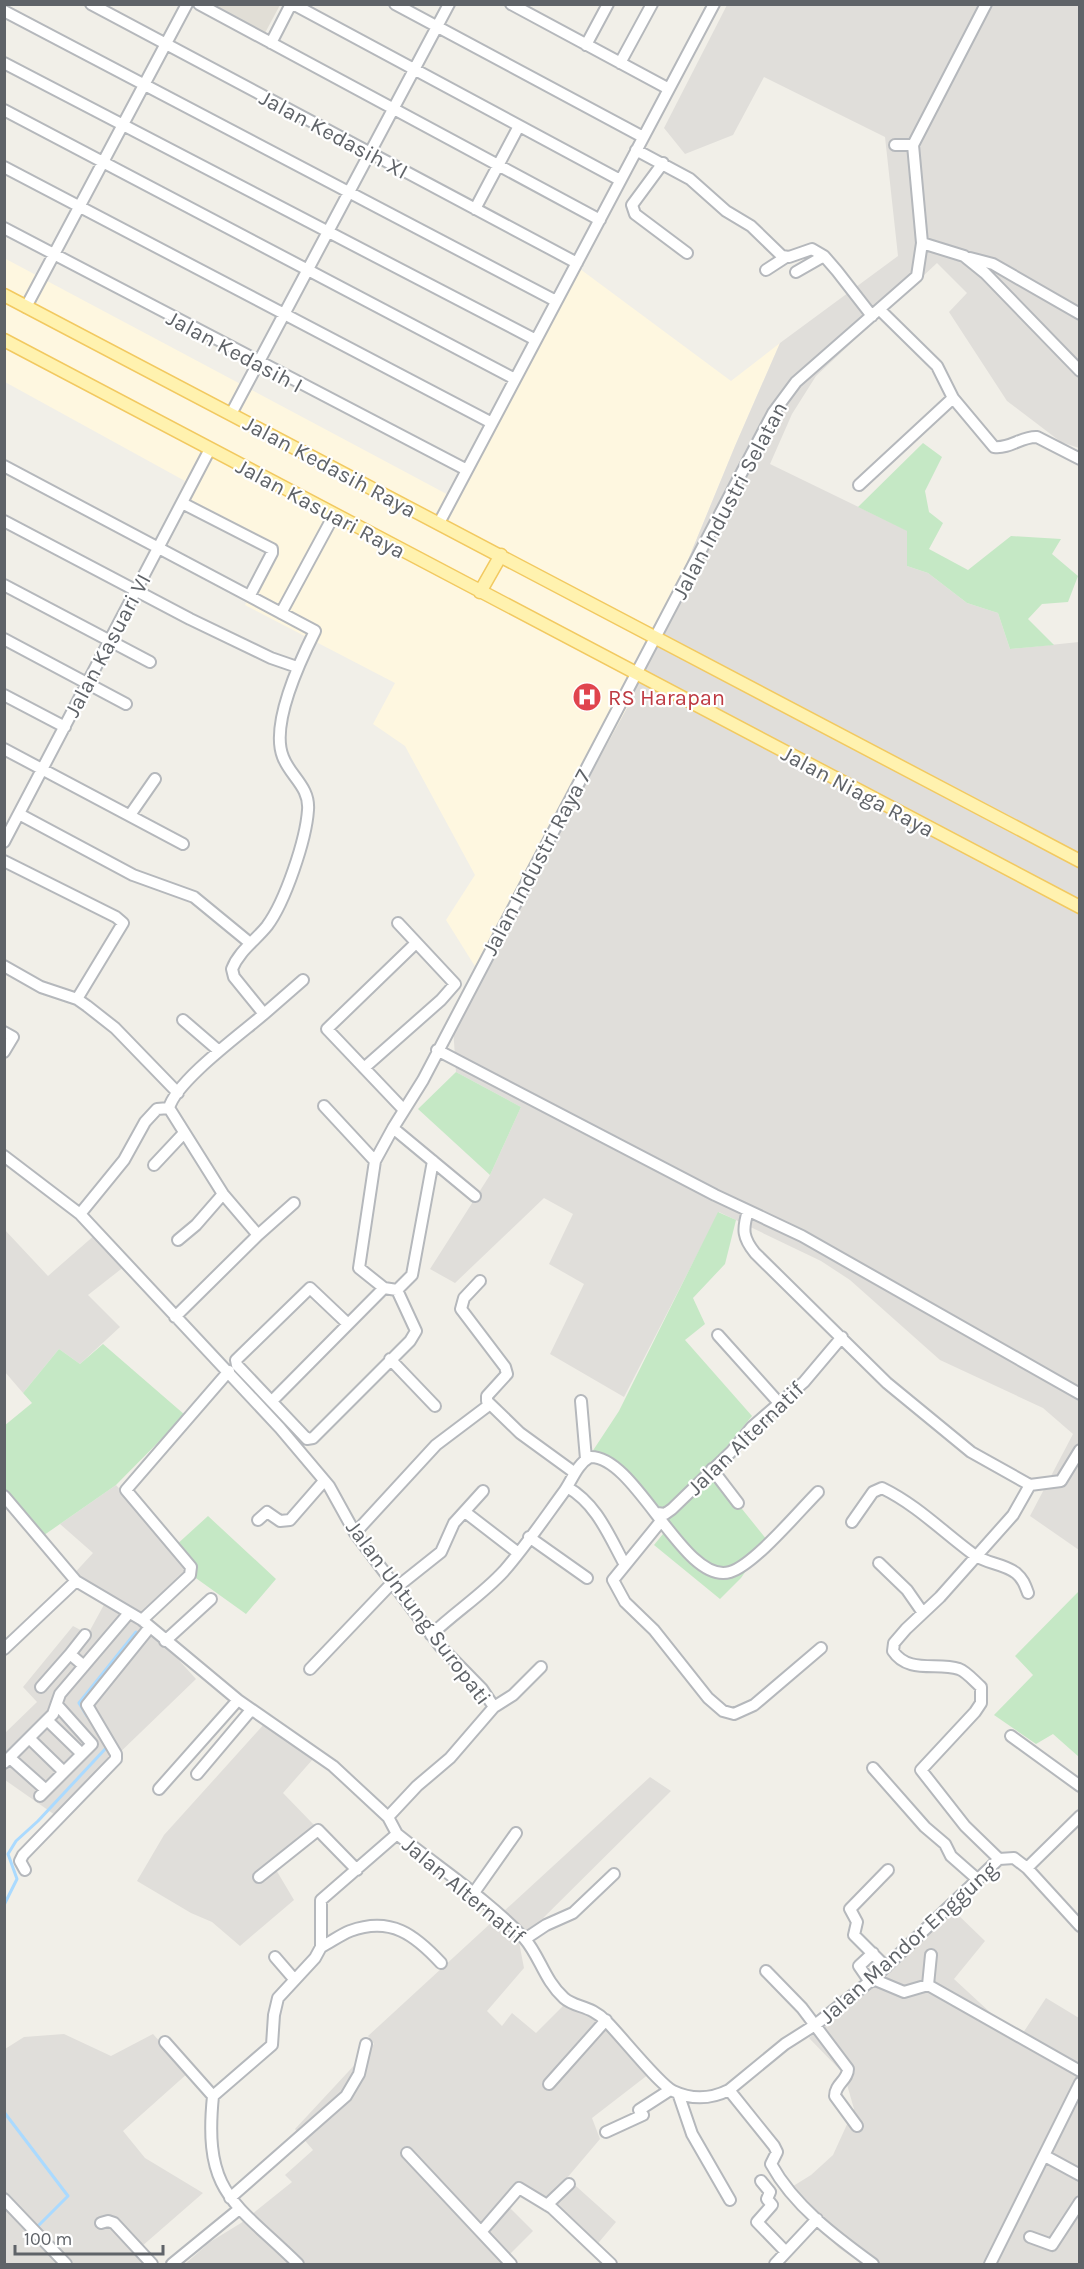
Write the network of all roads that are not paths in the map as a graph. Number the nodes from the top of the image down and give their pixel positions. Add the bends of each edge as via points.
1 (91, 4) edge
2 (187, 4) edge
3 (199, 4) edge
4 (292, 4) edge
5 (395, 4) edge
6 (449, 4) edge
7 (511, 4) edge
8 (608, 4) edge
9 (652, 4) edge
10 (714, 4) edge
11 (986, 4) edge
12 (4, 11) edge
13 (437, 27) junction
14 (271, 43) junction
15 (166, 44) junction
16 (586, 45) junction
17 (4, 63) edge
18 (621, 63) junction
19 (414, 70) junction
20 (144, 84) junction
21 (669, 89) junction
22 (393, 109) junction
23 (4, 110) edge
24 (123, 124) junction
25 (519, 126) junction
26 (643, 137) junction
27 (895, 145) dead end
28 (913, 145) junction
29 (636, 150) junction
30 (370, 153) junction
31 (103, 162) junction
32 (663, 163) junction
33 (498, 165) junction
34 (4, 167) edge
35 (620, 180) junction
36 (349, 192) junction
37 (79, 207) junction
38 (475, 209) junction
39 (600, 220) junction
40 (4, 228) edge
41 (328, 231) junction
42 (922, 243) junction
43 (687, 253) dead end
44 (54, 255) junction
45 (824, 256) junction
46 (964, 256) junction
47 (786, 257) junction
48 (577, 263) junction
49 (308, 270) junction
50 (766, 270) dead end
51 (796, 272) dead end
52 (4, 296) edge
53 (556, 302) junction
54 (26, 307) junction
55 (285, 313) junction
56 (876, 313) junction
57 (1080, 314) edge
58 (536, 340) junction
59 (5, 342) edge
60 (258, 363) junction
61 (1080, 371) edge
62 (515, 379) junction
63 (953, 398) junction
64 (231, 414) junction
65 (492, 423) junction
66 (210, 449) junction
67 (1080, 459) edge
68 (4, 466) edge
69 (467, 470) junction
70 (859, 485) dead end
71 (182, 503) junction
72 (334, 515) junction
73 (4, 521) edge
74 (439, 523) junction
75 (159, 547) junction
76 (501, 555) junction
77 (4, 585) edge
78 (135, 592) junction
79 (480, 592) junction
80 (250, 595) junction
81 (281, 612) junction
82 (656, 637) junction
83 (4, 639) edge
84 (110, 640) junction
85 (150, 662) dead end
86 (297, 667) junction
87 (637, 675) junction
88 (87, 684) junction
89 (4, 695) edge
90 (126, 704) dead end
91 (65, 727) junction
92 (4, 749) edge
93 (43, 769) junction
94 (155, 779) dead end
95 (19, 814) junction
96 (130, 815) junction
97 (4, 842) edge
98 (183, 844) dead end
99 (4, 861) edge
100 (1080, 861) edge
101 (1080, 908) edge
102 (398, 923) dead end
103 (250, 943) junction
104 (416, 943) junction
105 (4, 966) edge
106 (303, 980) dead end
107 (77, 999) junction
108 (264, 1014) junction
109 (183, 1020) dead end
110 (4, 1032) edge
111 (437, 1050) junction
112 (219, 1051) junction
113 (4, 1052) edge
114 (364, 1068) junction
115 (177, 1093) junction
116 (324, 1106) dead end
117 (169, 1108) junction
118 (404, 1110) junction
119 (393, 1128) junction
120 (184, 1133) junction
121 (4, 1156) edge
122 (375, 1161) junction
123 (433, 1161) junction
124 (154, 1165) dead end
125 (223, 1194) junction
126 (475, 1196) dead end
127 (294, 1203) dead end
128 (748, 1211) junction
129 (80, 1214) junction
130 (258, 1235) junction
131 (178, 1240) dead end
132 (480, 1281) dead end
133 (384, 1288) junction
134 (397, 1290) junction
135 (175, 1317) junction
136 (348, 1324) junction
137 (718, 1335) dead end
138 (842, 1337) junction
139 (390, 1359) junction
140 (229, 1371) junction
141 (1080, 1394) edge
142 (272, 1401) junction
143 (581, 1401) dead end
144 (779, 1403) junction
145 (489, 1405) junction
146 (435, 1406) dead end
147 (1080, 1450) edge
148 (586, 1459) junction
149 (712, 1469) junction
150 (575, 1473) junction
151 (324, 1481) junction
152 (1030, 1485) junction
153 (567, 1486) junction
154 (483, 1491) dead end
155 (818, 1492) dead end
156 (4, 1496) edge
157 (738, 1503) dead end
158 (465, 1512) junction
159 (659, 1517) junction
160 (258, 1520) dead end
161 (852, 1522) dead end
162 (355, 1533) junction
163 (529, 1537) junction
164 (517, 1552) junction
165 (974, 1555) junction
166 (879, 1563) dead end
167 (625, 1565) junction
168 (587, 1578) dead end
169 (76, 1581) junction
170 (394, 1585) junction
171 (1028, 1593) dead end
172 (212, 1599) dead end
173 (129, 1613) junction
174 (923, 1613) junction
175 (146, 1623) junction
176 (85, 1635) dead end
177 (431, 1635) junction
178 (165, 1641) junction
179 (821, 1648) dead end
180 (4, 1649) edge
181 (70, 1654) junction
182 (84, 1666) junction
183 (541, 1666) dead end
184 (310, 1669) dead end
185 (41, 1687) dead end
186 (238, 1700) junction
187 (58, 1706) junction
188 (494, 1707) junction
189 (251, 1710) junction
190 (47, 1720) junction
191 (1011, 1736) dead end
192 (29, 1738) junction
193 (82, 1754) junction
194 (8, 1761) edge
195 (873, 1768) dead end
196 (64, 1772) junction
197 (197, 1774) dead end
198 (1080, 1786) edge
199 (159, 1789) dead end
200 (1080, 1816) edge
201 (388, 1817) junction
202 (516, 1833) dead end
203 (397, 1834) junction
204 (999, 1859) junction
205 (1027, 1868) junction
206 (25, 1870) dead end
207 (357, 1870) junction
208 (888, 1870) dead end
209 (614, 1874) dead end
210 (259, 1877) dead end
211 (976, 1878) junction
212 (473, 1894) junction
213 (1080, 1926) edge
214 (525, 1939) junction
215 (321, 1947) junction
216 (873, 1953) junction
217 (931, 1955) dead end
218 (275, 1958) dead end
219 (441, 1963) dead end
220 (886, 1967) junction
221 (766, 1971) dead end
222 (294, 1979) junction
223 (872, 1980) junction
224 (928, 1985) junction
225 (606, 2020) junction
226 (815, 2025) junction
227 (165, 2043) dead end
228 (366, 2044) dead end
229 (1080, 2071) edge
230 (1080, 2083) edge
231 (549, 2084) dead end
232 (729, 2090) junction
233 (674, 2092) junction
234 (213, 2096) junction
235 (857, 2126) dead end
236 (606, 2132) dead end
237 (408, 2153) dead end
238 (1045, 2156) junction
239 (1080, 2175) edge
240 (761, 2181) dead end
241 (569, 2184) dead end
242 (230, 2198) junction
243 (4, 2199) edge
244 (730, 2200) dead end
245 (1080, 2202) edge
246 (547, 2205) junction
247 (238, 2210) junction
248 (817, 2219) junction
249 (101, 2223) dead end
250 (481, 2232) junction
251 (1030, 2237) dead end
252 (786, 2252) junction
253 (66, 2265) edge
254 (152, 2265) edge
255 (172, 2265) edge
256 (298, 2265) edge
257 (511, 2265) edge
258 (611, 2265) edge
259 (775, 2265) edge
260 (873, 2265) edge
261 (990, 2265) edge

1 - 15 street, Jalan Kedasih XI
2 - 15 street
3 - 14 street
4 - 14 street
4 - 19 street
5 - 13 street
6 - 13 street
7 - 16 street
8 - 16 street
9 - 18 street
10 - 21 street
11 - 28 street
12 - 20 street
13 - 19 street
13 - 26 street
14 - 22 street
15 - 20 street
15 - 30 street, Jalan Kedasih XI
16 - 18 street
17 - 24 street
18 - 21 street
19 - 22 street
19 - 25 street
20 - 24 street
20 - 36 street
21 - 26 street
22 - 30 street
22 - 33 street
23 - 31 street
24 - 31 street
24 - 41 street
25 - 33 street
25 - 35 street
26 - 29 street
27 - 28 street
28 - 42 street, Jalan Industri Selatan
29 - 32 street
29 - 35 street
30 - 36 street
30 - 38 street, Jalan Kedasih XI
31 - 37 street
31 - 49 street
32 - 43 street via 632,205 635,214
32 - 47 street via 752,226
33 - 38 street
33 - 39 street
34 - 37 street
35 - 39 street
36 - 41 street
36 - 53 street
37 - 44 street
37 - 55 street
38 - 48 street, Jalan Kedasih XI
39 - 48 street
40 - 44 street, Jalan Kedasih I
41 - 49 street
41 - 58 street
42 - 46 street
42 - 56 street, Jalan Industri Selatan via 917,276
44 - 54 street
44 - 60 street, Jalan Kedasih I
45 - 47 street via 812,249
45 - 51 street
45 - 56 street
46 - 57 street via 993,264
46 - 61 street via 1010,296
47 - 50 street
48 - 53 street
49 - 55 street
49 - 62 street
52 - 54 main road, Jalan Kedasih Raya
53 - 58 street
54 - 64 main road, Jalan Kedasih Raya
55 - 60 street
55 - 65 street
56 - 63 street via 937,366
56 - 82 street, Jalan Industri Selatan via 796,382 773,413
58 - 62 street
59 - 66 main road, Jalan Kasuari Raya
60 - 64 street
60 - 69 street, Jalan Kedasih I
62 - 65 street
63 - 67 street via 994,447 1030,437
63 - 70 street
64 - 74 main road, Jalan Kedasih Raya
65 - 69 street
66 - 71 street, Jalan Kasuari VI
66 - 72 main road, Jalan Kasuari Raya
68 - 75 street
69 - 74 street
71 - 75 street, Jalan Kasuari VI
71 - 80 street via 272,549
72 - 79 main road, Jalan Kasuari Raya
72 - 81 street
73 - 78 street
74 - 76 main road, Jalan Kedasih Raya
75 - 78 street, Jalan Kasuari VI
75 - 80 street
76 - 79 main road
76 - 82 main road, Jalan Kedasih Raya
77 - 84 street
78 - 84 street, Jalan Kasuari VI
78 - 86 street
79 - 87 main road, Jalan Kasuari Raya
80 - 81 street
81 - 86 street via 315,631
82 - 87 street, Jalan Industri Selatan
82 - 100 main road, Jalan Niaga Raya
83 - 88 street
84 - 85 street
84 - 88 street, Jalan Kasuari VI
86 - 103 street via 283,719 280,748 307,798 306,820 282,902
87 - 101 main road, Jalan Niaga Raya
87 - 111 street, Jalan Industri Raya 7
88 - 90 street
88 - 91 street, Jalan Kasuari VI
89 - 91 street
91 - 93 street, Jalan Kasuari VI
92 - 93 street
93 - 95 street, Jalan Kasuari VI
93 - 96 street
94 - 96 street
95 - 97 street, Jalan Kasuari VI
95 - 103 street via 133,875 194,897
96 - 98 street
99 - 107 street via 123,923
102 - 104 street
103 - 108 street via 232,973
104 - 114 street via 329,1025 330,1034
104 - 114 street via 455,984
105 - 107 street via 41,987
106 - 108 street
107 - 115 street via 116,1028
108 - 112 street
109 - 112 street
110 - 113 street via 13,1037
111 - 118 street, Jalan Industri Raya 7
111 - 128 street
112 - 115 street
114 - 118 street
115 - 117 street
116 - 122 street
117 - 120 street
117 - 129 street via 157,1109 145,1122 124,1160
118 - 119 street, Jalan Industri Raya 7
119 - 122 street, Jalan Industri Raya 7
119 - 123 street
120 - 124 street
120 - 125 street
121 - 129 street, Jalan Untung Suropati
122 - 133 street, Jalan Industri Raya 7 via 359,1266
123 - 126 street
123 - 134 street via 412,1275
125 - 130 street
125 - 131 street
127 - 130 street
128 - 138 street via 742,1228 747,1243
128 - 141 street via 802,1236
129 - 135 street, Jalan Untung Suropati
130 - 135 street
132 - 145 street via 460,1305 507,1370 503,1381 487,1396
133 - 134 street
133 - 136 street
134 - 139 street via 416,1330
135 - 140 street, Jalan Untung Suropati
136 - 142 street
136 - 142 street via 310,1288 237,1358 237,1365
137 - 144 street
138 - 144 street, Jalan Alternatif via 804,1382
138 - 152 street via 887,1383 971,1452
139 - 142 street via 311,1439 305,1438
139 - 146 street
140 - 151 street, Jalan Untung Suropati
140 - 175 street via 127,1488 126,1493 192,1567 190,1575
143 - 148 street
144 - 149 street, Jalan Alternatif
145 - 150 street
145 - 162 street via 436,1445
147 - 152 street via 1061,1481
148 - 150 street
148 - 159 street via 604,1460
149 - 157 street
149 - 159 street, Jalan Alternatif via 668,1513
150 - 153 street
151 - 160 street via 290,1520 280,1521 267,1512
151 - 162 street, Jalan Untung Suropati
152 - 165 street via 1013,1515
153 - 163 street
153 - 167 street via 580,1494 597,1514
154 - 158 street
155 - 159 street via 746,1564 728,1573 713,1570 682,1547
156 - 169 street
158 - 164 street
158 - 170 street via 449,1530 441,1552
159 - 167 street
161 - 165 street via 873,1492 882,1488 923,1512
162 - 170 street, Jalan Untung Suropati
163 - 164 street
163 - 168 street
164 - 177 street via 480,1597
165 - 171 street via 1015,1572
165 - 174 street
166 - 174 street via 907,1590
167 - 179 street via 613,1580 619,1594 654,1630 708,1698 728,1713 741,1713 754,1705
169 - 173 street
169 - 180 street
170 - 177 street, Jalan Untung Suropati
170 - 184 street
172 - 178 street
173 - 175 street
173 - 182 street
174 - 204 street via 894,1643 893,1651 916,1666 960,1669 981,1688 982,1695 975,1712 923,1765 922,1772 965,1826
175 - 178 street
175 - 206 street via 87,1705 116,1759 22,1855 20,1861
176 - 181 street
177 - 188 street, Jalan Untung Suropati
178 - 186 street
181 - 182 street
181 - 185 street
182 - 187 street via 60,1694
183 - 188 street via 513,1695
186 - 189 street
186 - 199 street
187 - 190 street
187 - 193 street via 95,1740
188 - 201 street, Jalan Untung Suropati via 450,1758
189 - 197 street
189 - 201 street via 333,1766
190 - 192 street
190 - 193 street
191 - 198 street
192 - 194 street
192 - 196 street
193 - 196 street
194 - 196 street via 43,1793
195 - 211 street via 945,1844 951,1856
200 - 205 street
201 - 203 street
202 - 212 street
203 - 207 street
203 - 212 street, Jalan Alternatif
204 - 205 street, Jalan Mandor Enggung via 1014,1858
204 - 211 street, Jalan Mandor Enggung
205 - 213 street, Jalan Mandor Enggung
207 - 210 street via 318,1830
207 - 215 street via 321,1900
208 - 216 street via 850,1909 857,1922 854,1935
209 - 214 street via 573,1913
211 - 220 street, Jalan Mandor Enggung
212 - 214 street, Jalan Alternatif
214 - 225 street, Jalan Alternatif via 562,1996 594,2010
215 - 219 street via 358,1929 399,1928 417,1939
215 - 222 street
216 - 220 street
216 - 223 street via 859,1966
217 - 224 street
218 - 222 street
220 - 223 street, Jalan Mandor Enggung
221 - 226 street
222 - 234 street via 277,2002 272,2045
223 - 224 street via 904,1992
223 - 226 street, Jalan Mandor Enggung
224 - 229 street
225 - 231 street
225 - 233 street, Jalan Alternatif
226 - 232 street, Jalan Mandor Enggung via 784,2044
226 - 235 street via 848,2069 835,2096
227 - 234 street
228 - 242 street via 359,2074 346,2096
230 - 238 street
232 - 233 street via 710,2098
232 - 248 street via 774,2146 777,2152 771,2164 782,2182
233 - 236 street via 639,2110 643,2115
233 - 244 street via 692,2134
234 - 242 street via 209,2133 212,2159
237 - 250 street
238 - 239 street
238 - 261 street
240 - 252 street via 770,2192 767,2199 772,2206 757,2222
241 - 246 street
242 - 247 street
243 - 253 street
245 - 251 street via 1052,2245
246 - 250 street via 519,2188
246 - 258 street
247 - 255 street
247 - 256 street
248 - 252 street
248 - 260 street
249 - 254 street via 114,2223
250 - 257 street
252 - 259 street

